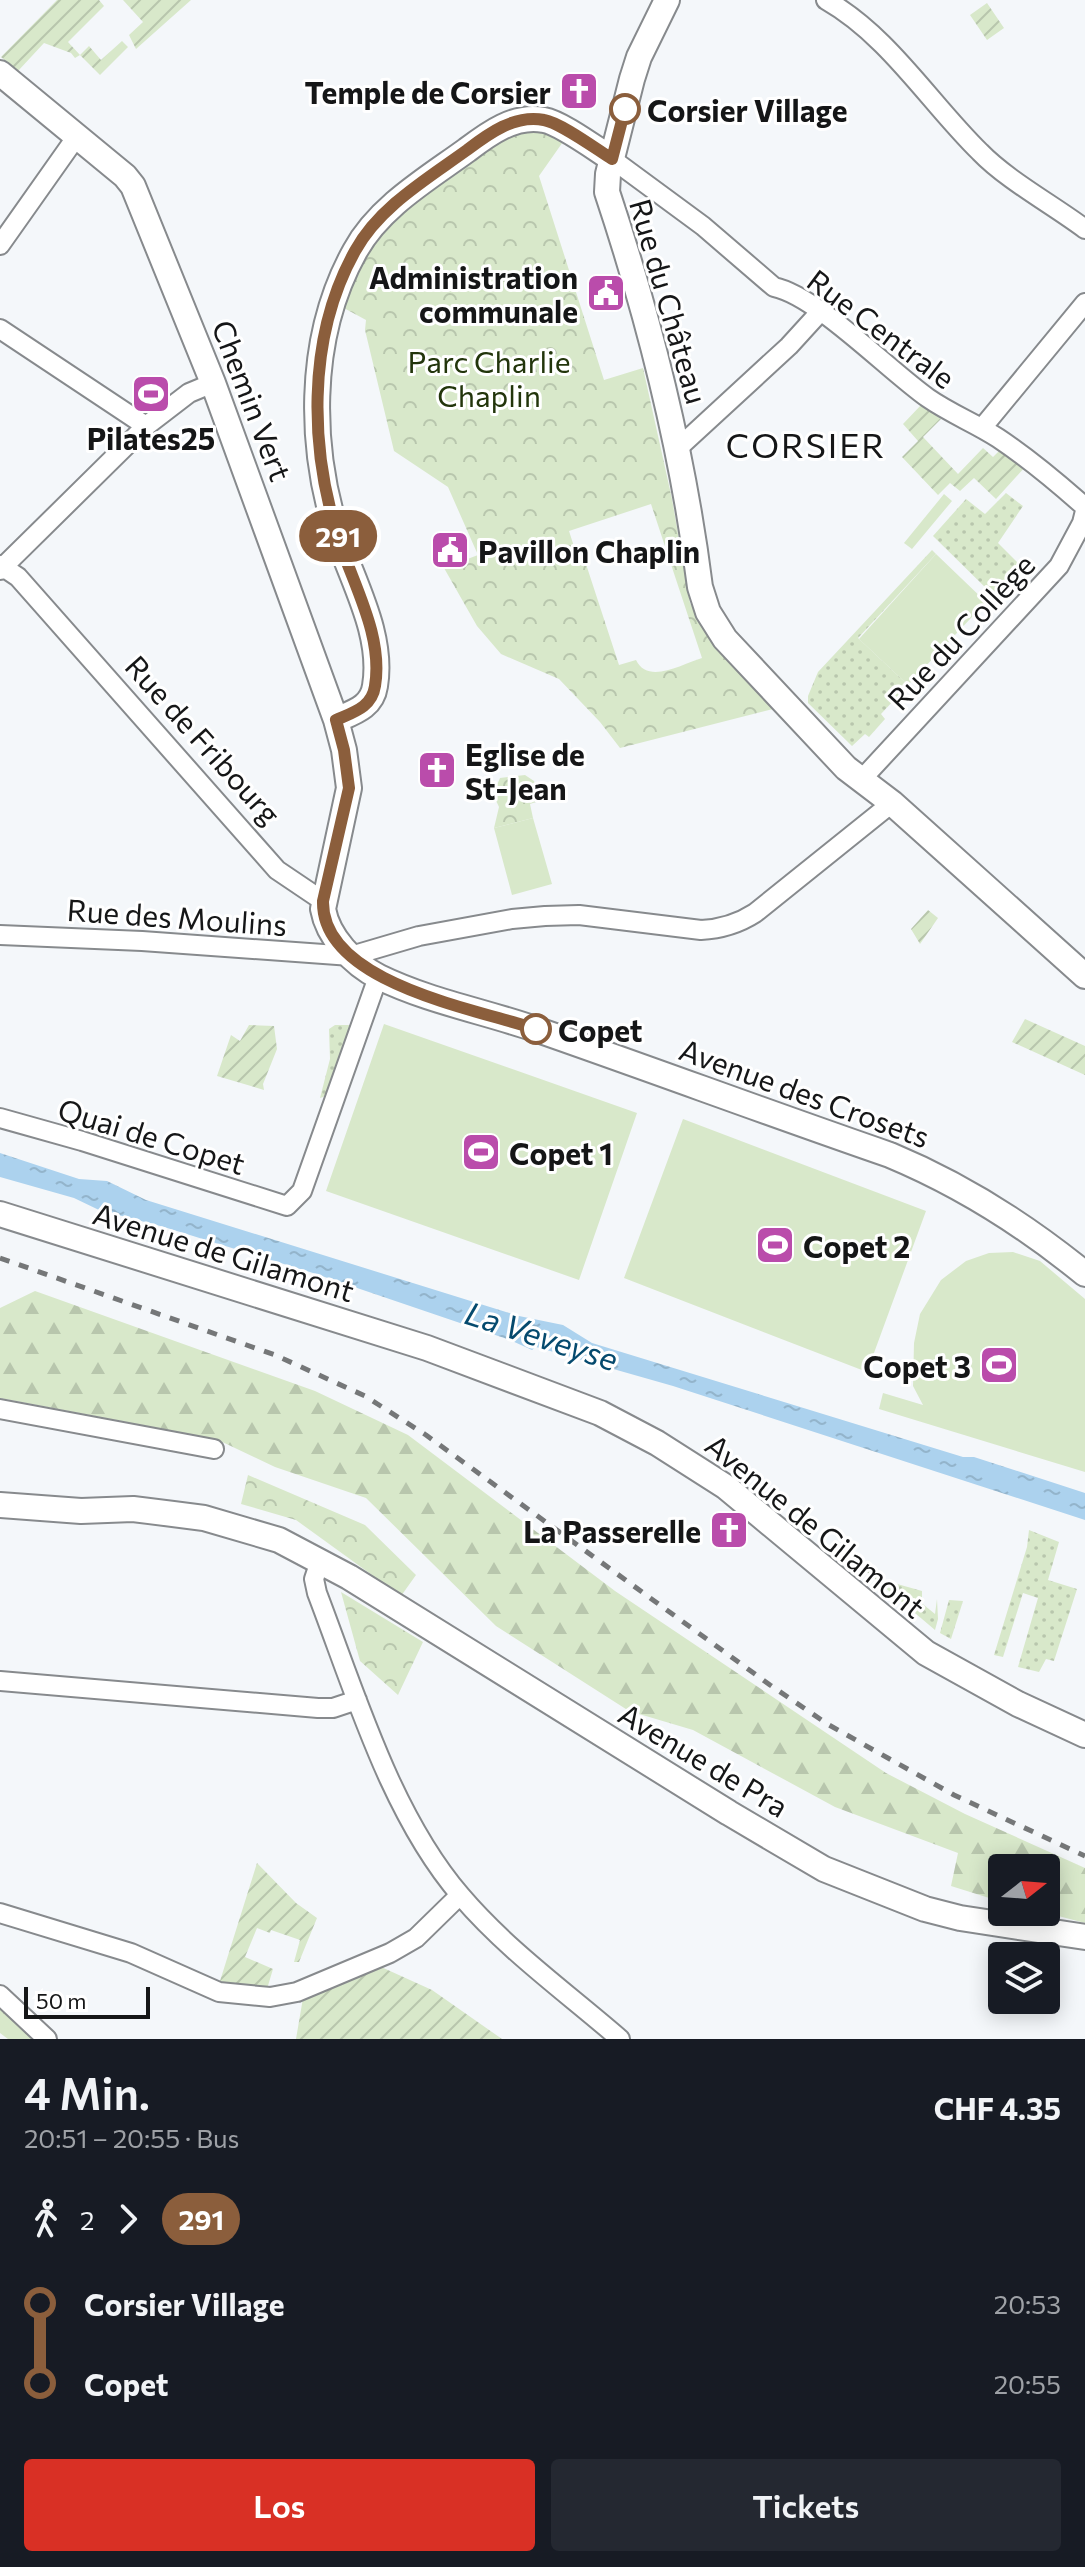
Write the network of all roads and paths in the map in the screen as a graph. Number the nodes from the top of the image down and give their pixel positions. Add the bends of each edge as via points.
1 (667, 0) edge
2 (826, 0) edge
3 (0, 73) edge
4 (77, 136) junction
5 (612, 159) junction
6 (1085, 229) edge
7 (0, 245) edge
8 (1085, 303) edge
9 (820, 312) junction
10 (0, 329) edge
11 (213, 383) junction
12 (146, 426) junction
13 (982, 428) junction
14 (676, 450) junction
15 (1085, 509) edge
16 (1, 568) edge
17 (336, 720) junction
18 (862, 779) junction
19 (892, 803) junction
20 (323, 901) junction
21 (0, 935) edge
22 (351, 956) junction
23 (1085, 976) edge
24 (378, 977) junction
25 (0, 1118) edge
26 (0, 1214) edge
27 (1085, 1274) edge
28 (0, 1409) edge
29 (214, 1449) dead end
30 (0, 1505) edge
31 (320, 1561) junction
32 (0, 1681) edge
33 (357, 1700) junction
34 (1085, 1735) edge
35 (460, 1895) junction
36 (0, 1913) edge
37 (1085, 1937) edge
38 (0, 1995) edge
39 (47, 2039) edge
40 (620, 2039) edge

1 - 5 street, Rue du Château via 639,57
2 - 6 street via 892,55 981,154
3 - 4 street, Chemin Vert
4 - 7 street
4 - 11 street, Chemin Vert via 133,186
5 - 9 street, Rue Centrale via 774,287
5 - 14 street, Rue du Château via 607,192 654,345
5 - 17 street via 544,120 516,121 489,134 392,206 354,253 329,309 319,364 320,449 333,520 368,621 376,676 370,701
8 - 13 street
9 - 13 street, Rue Centrale via 925,396
9 - 14 street
10 - 12 street
11 - 12 street via 189,393
11 - 17 street, Chemin Vert
12 - 16 street
13 - 15 street, Rue Centrale
14 - 18 street, Rue du Château via 700,587 715,626
15 - 18 street, Rue du Collège via 1059,566
16 - 20 street, Rue de Fribourg via 18,577 277,870
17 - 20 street, Chemin Vert via 349,788
18 - 19 street, Rue du Château
19 - 22 street, Rue des Moulins via 763,908 733,924 701,930 579,915 545,916 433,933
19 - 23 street, Rue du Château
20 - 22 street via 328,926
21 - 22 street, Rue des Moulins
22 - 24 street, Avenue des Crosets
24 - 25 street, Quai de Copet via 302,1191 287,1206
24 - 27 street, Avenue des Crosets via 890,1155 993,1207
26 - 34 street, Avenue de Gilamont via 427,1348 600,1413 726,1487 926,1653
28 - 29 street
30 - 31 street, Avenue de Pra via 133,1509 204,1518 279,1540
31 - 33 street via 314,1579 317,1593
31 - 37 street, Avenue de Pra via 824,1869 925,1909
32 - 33 street via 318,1708
33 - 35 street via 400,1800
35 - 36 street via 416,1938 390,1953 297,1992 270,1997 219,1992 131,1953
35 - 40 street
38 - 39 street

